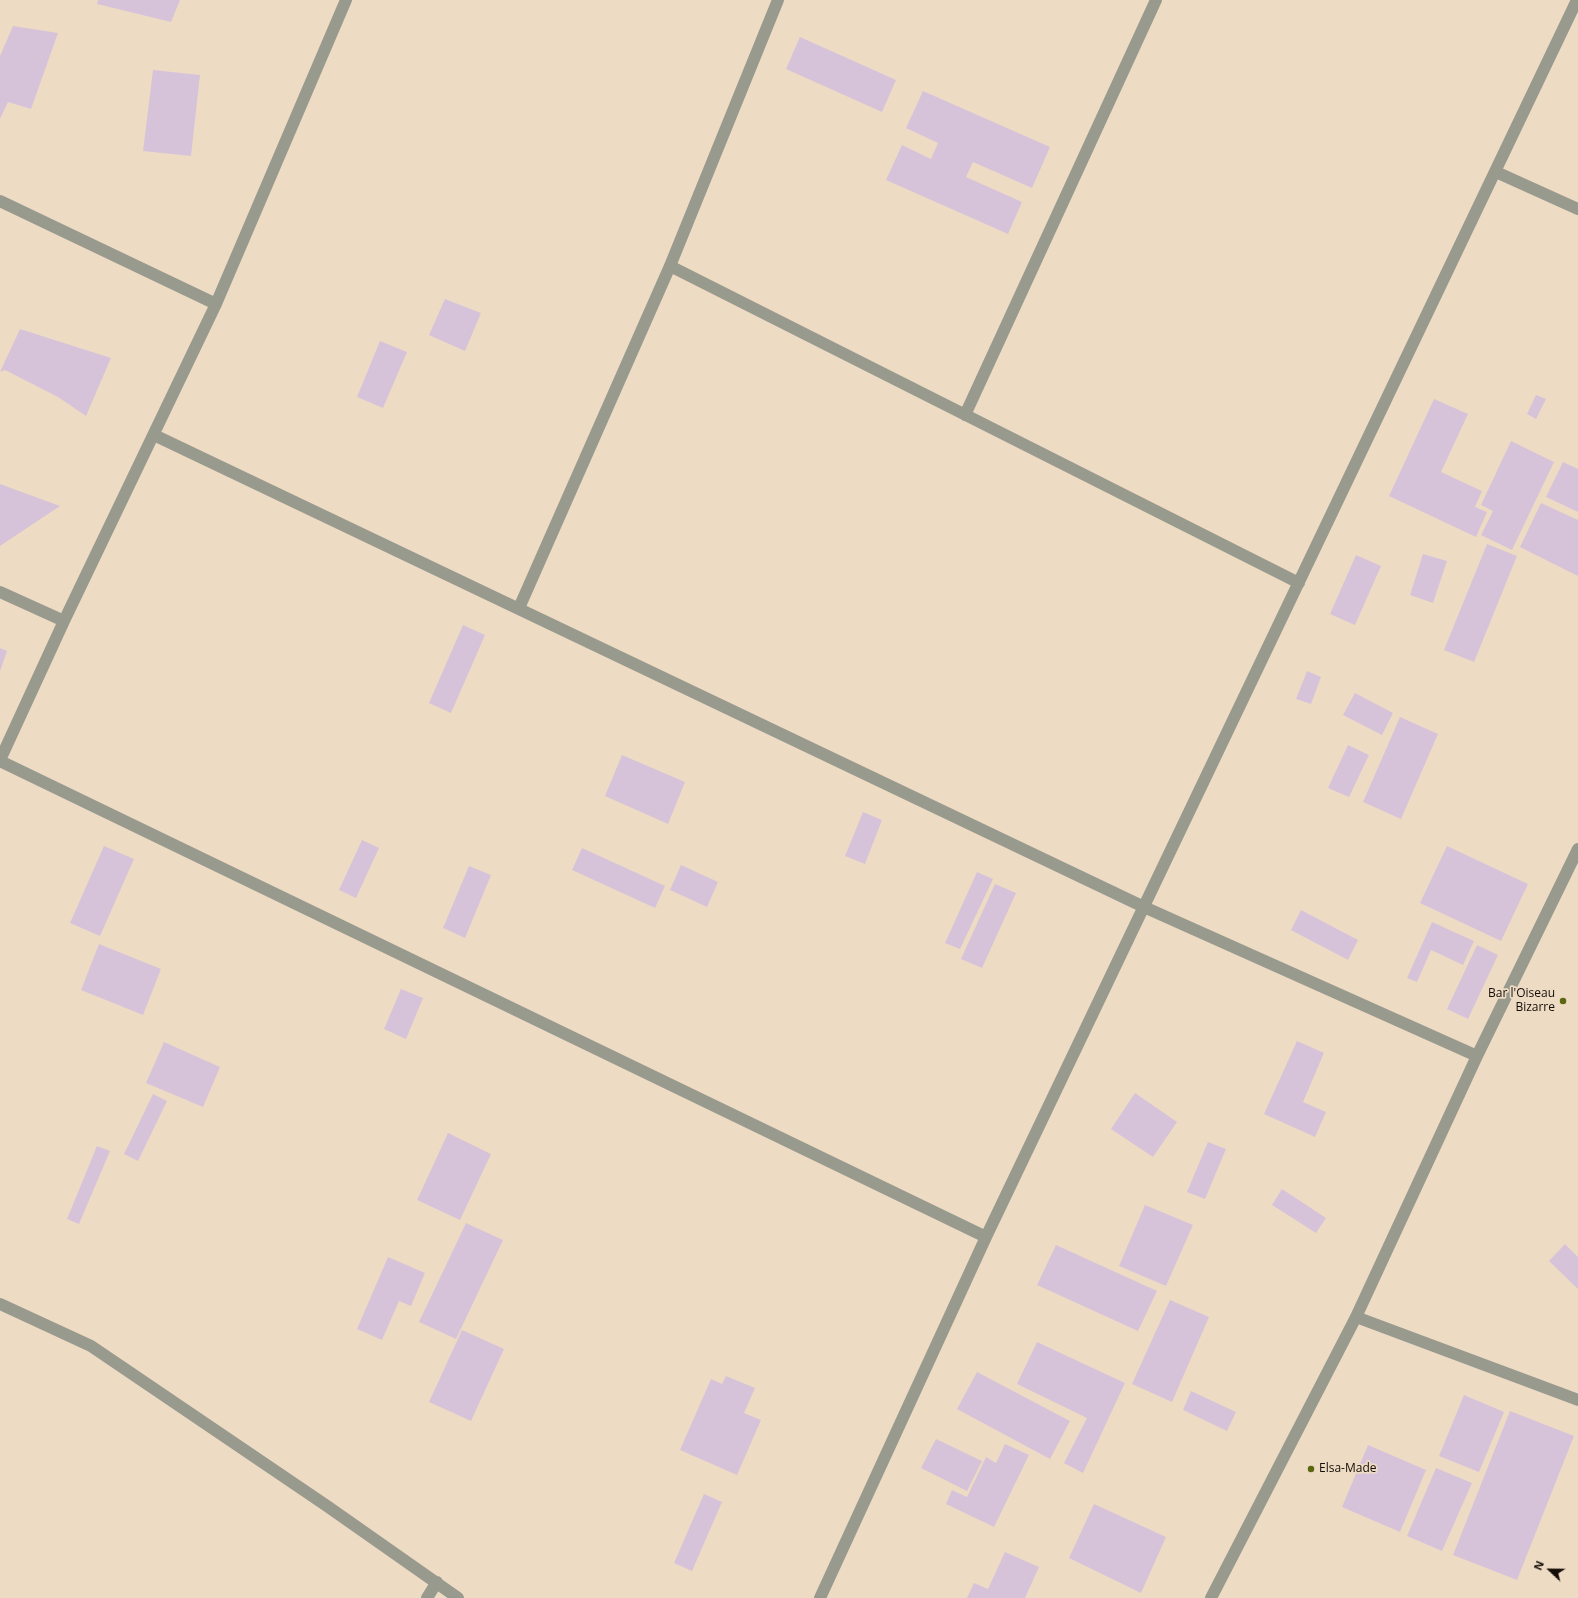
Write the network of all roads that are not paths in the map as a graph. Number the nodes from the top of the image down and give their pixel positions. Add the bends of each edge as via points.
1 (346, 0) edge
2 (778, 0) edge
3 (1156, 0) edge
4 (1577, 0) edge
5 (1496, 172) junction
6 (0, 201) edge
7 (1578, 209) edge
8 (670, 266) junction
9 (216, 304) junction
10 (965, 415) junction
11 (154, 435) junction
12 (1299, 583) junction
13 (0, 592) edge
14 (519, 608) junction
15 (64, 621) junction
16 (0, 760) edge
17 (1578, 849) edge
18 (1144, 907) junction
19 (1477, 1056) junction
20 (986, 1237) junction
21 (0, 1304) edge
22 (1356, 1317) junction
23 (1578, 1400) edge
24 (437, 1582) junction
25 (427, 1598) edge
26 (458, 1598) edge
27 (820, 1598) edge
28 (1211, 1598) edge

1 - 9 street
2 - 8 street
3 - 10 street
4 - 5 street
5 - 7 street
5 - 12 street
6 - 9 street
8 - 10 street
8 - 14 street
9 - 11 street
10 - 12 street
11 - 14 street
11 - 15 street
12 - 18 street
13 - 15 street
14 - 18 street
15 - 16 street
16 - 20 street
17 - 19 street
18 - 19 street
18 - 20 street
19 - 22 street
20 - 27 street
21 - 24 street via 91,1346
22 - 23 street
22 - 28 street
24 - 25 street
24 - 26 street

